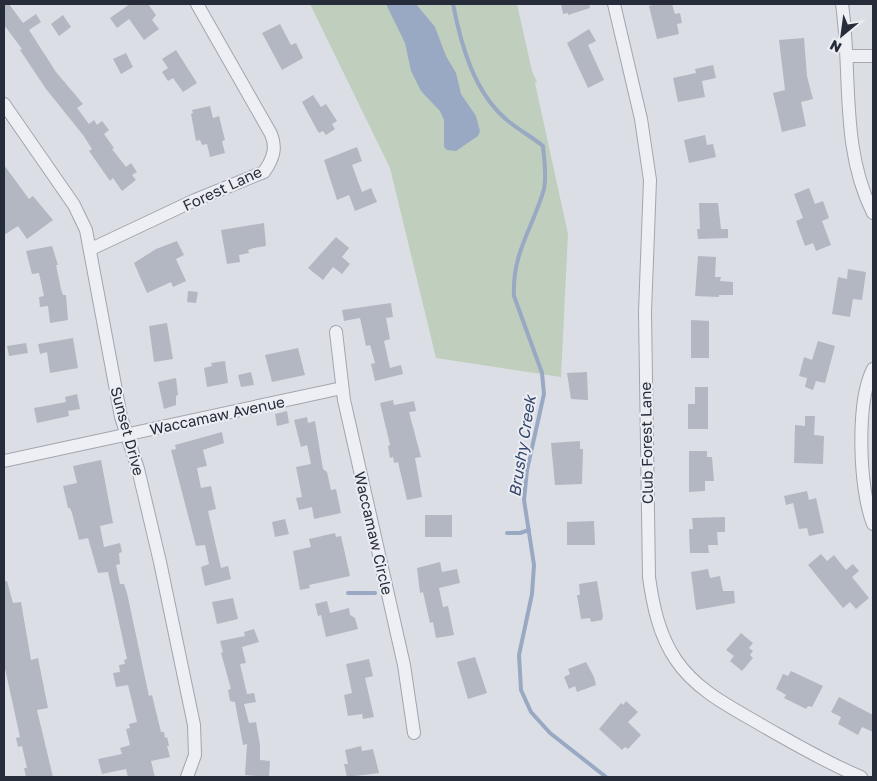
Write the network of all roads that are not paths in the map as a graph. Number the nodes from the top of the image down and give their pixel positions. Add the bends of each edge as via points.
1 (197, 4) edge
2 (614, 4) edge
3 (842, 4) edge
4 (847, 56) junction
5 (873, 56) edge
6 (4, 104) edge
7 (873, 213) edge
8 (91, 249) junction
9 (336, 332) dead end
10 (873, 369) edge
11 (342, 388) junction
12 (128, 434) junction
13 (4, 461) edge
14 (873, 524) edge
15 (414, 733) dead end
16 (187, 777) edge
17 (861, 777) edge

1 - 8 street, Forest Lane via 271,134 274,148 271,162 264,172
2 - 17 street, Club Forest Lane via 641,119 650,180 645,322 648,577 653,606 669,648 699,687 779,736
3 - 4 street
4 - 5 street
4 - 7 street via 850,133 862,184
6 - 8 street, Sunset Drive via 74,205
8 - 12 street, Sunset Drive via 121,417
9 - 11 street, Waccamaw Circle
10 - 14 street via 864,394 862,418 866,488
11 - 12 street, Waccamaw Avenue
11 - 15 street, Waccamaw Circle via 404,665
12 - 13 street, Waccamaw Avenue
12 - 16 street, Sunset Drive via 160,562 194,725 195,755

